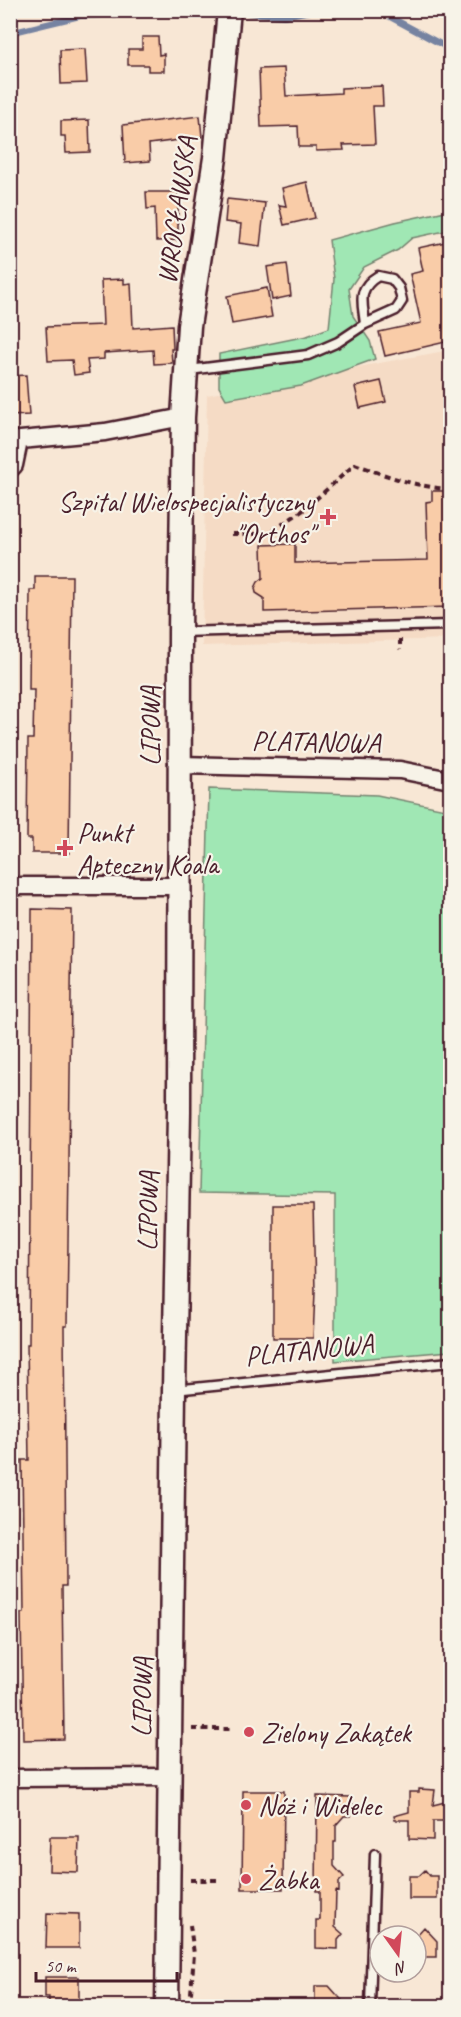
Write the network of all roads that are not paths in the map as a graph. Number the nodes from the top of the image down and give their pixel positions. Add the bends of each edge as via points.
1 (230, 10) edge
2 (366, 324) junction
3 (185, 370) junction
4 (183, 417) junction
5 (15, 441) edge
6 (10, 469) edge
7 (450, 625) edge
8 (180, 632) junction
9 (180, 765) junction
10 (450, 780) edge
11 (10, 886) edge
12 (179, 886) junction
13 (450, 1362) edge
14 (174, 1390) junction
15 (170, 1777) junction
16 (10, 1778) edge
17 (375, 1854) dead end
18 (167, 2007) edge
19 (370, 2007) edge

1 - 3 street, WROCŁAWSKA via 215,158
2 - 2 lane via 396,310 402,301 392,279 378,276 368,283 362,304
2 - 3 lane via 308,355
3 - 4 street, WROCŁAWSKA
4 - 5 street via 105,432
4 - 8 street, LIPOWA
5 - 6 street via 14,465
7 - 8 lane
8 - 9 street, LIPOWA
9 - 10 street, PLATANOWA via 400,770
9 - 12 street, LIPOWA
11 - 12 street
12 - 14 street, LIPOWA
13 - 14 lane, PLATANOWA
14 - 15 street, LIPOWA
15 - 16 street
15 - 18 street, LIPOWA
17 - 19 lane

